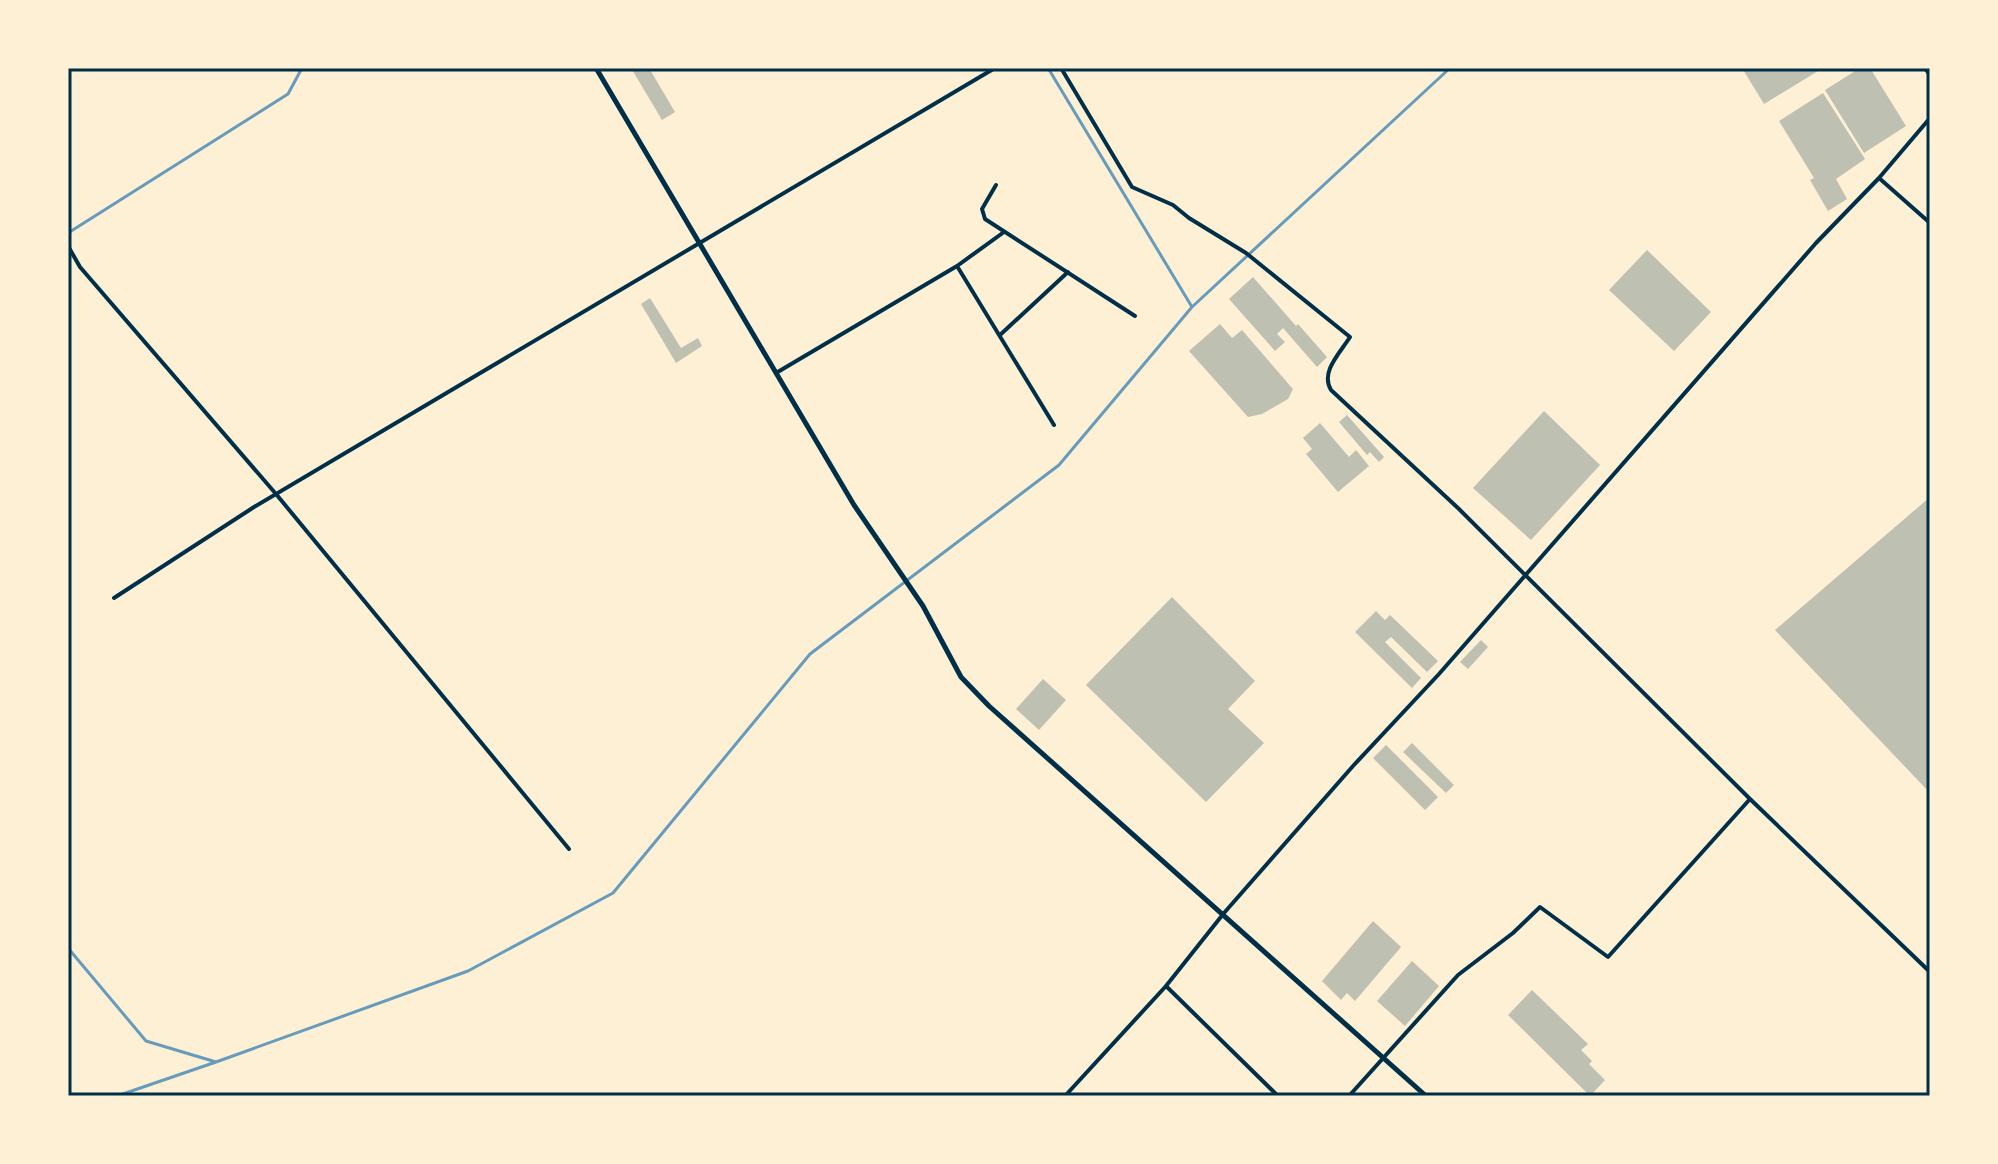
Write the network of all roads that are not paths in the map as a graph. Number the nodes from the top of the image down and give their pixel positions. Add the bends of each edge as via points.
1 (596, 68) edge
2 (995, 68) edge
3 (1061, 68) edge
4 (1925, 68) edge
5 (1930, 75) edge
6 (1930, 118) edge
7 (1879, 178) junction
8 (996, 185) dead end
9 (1930, 223) edge
10 (1004, 232) junction
11 (699, 242) junction
12 (68, 246) edge
13 (957, 266) junction
14 (1068, 272) junction
15 (1135, 316) dead end
16 (1000, 335) junction
17 (776, 373) junction
18 (1054, 425) dead end
19 (276, 494) junction
20 (1524, 575) junction
21 (114, 598) dead end
22 (1750, 799) junction
23 (569, 849) dead end
24 (1223, 914) junction
25 (1930, 972) edge
26 (1166, 986) junction
27 (1382, 1057) junction
28 (1065, 1096) edge
29 (1278, 1096) edge
30 (1349, 1096) edge
31 (1426, 1096) edge

1 - 11 street
2 - 11 street
3 - 20 street via 1132,187 1173,205 1246,253 1350,337 1328,372 1331,390
4 - 5 street
6 - 7 street
7 - 9 street
7 - 20 street
8 - 10 street via 982,214
10 - 13 street
10 - 14 street
11 - 17 street
11 - 19 street
12 - 19 street via 80,267
13 - 16 street
13 - 17 street
14 - 15 street
14 - 16 street
16 - 18 street
17 - 24 street via 854,505 923,606 961,677
19 - 21 street
19 - 23 street
20 - 22 street
20 - 24 street
22 - 25 street
22 - 27 street via 1608,957 1540,907 1458,975
24 - 26 street
24 - 27 street
26 - 28 street
26 - 29 street
27 - 30 street
27 - 31 street

